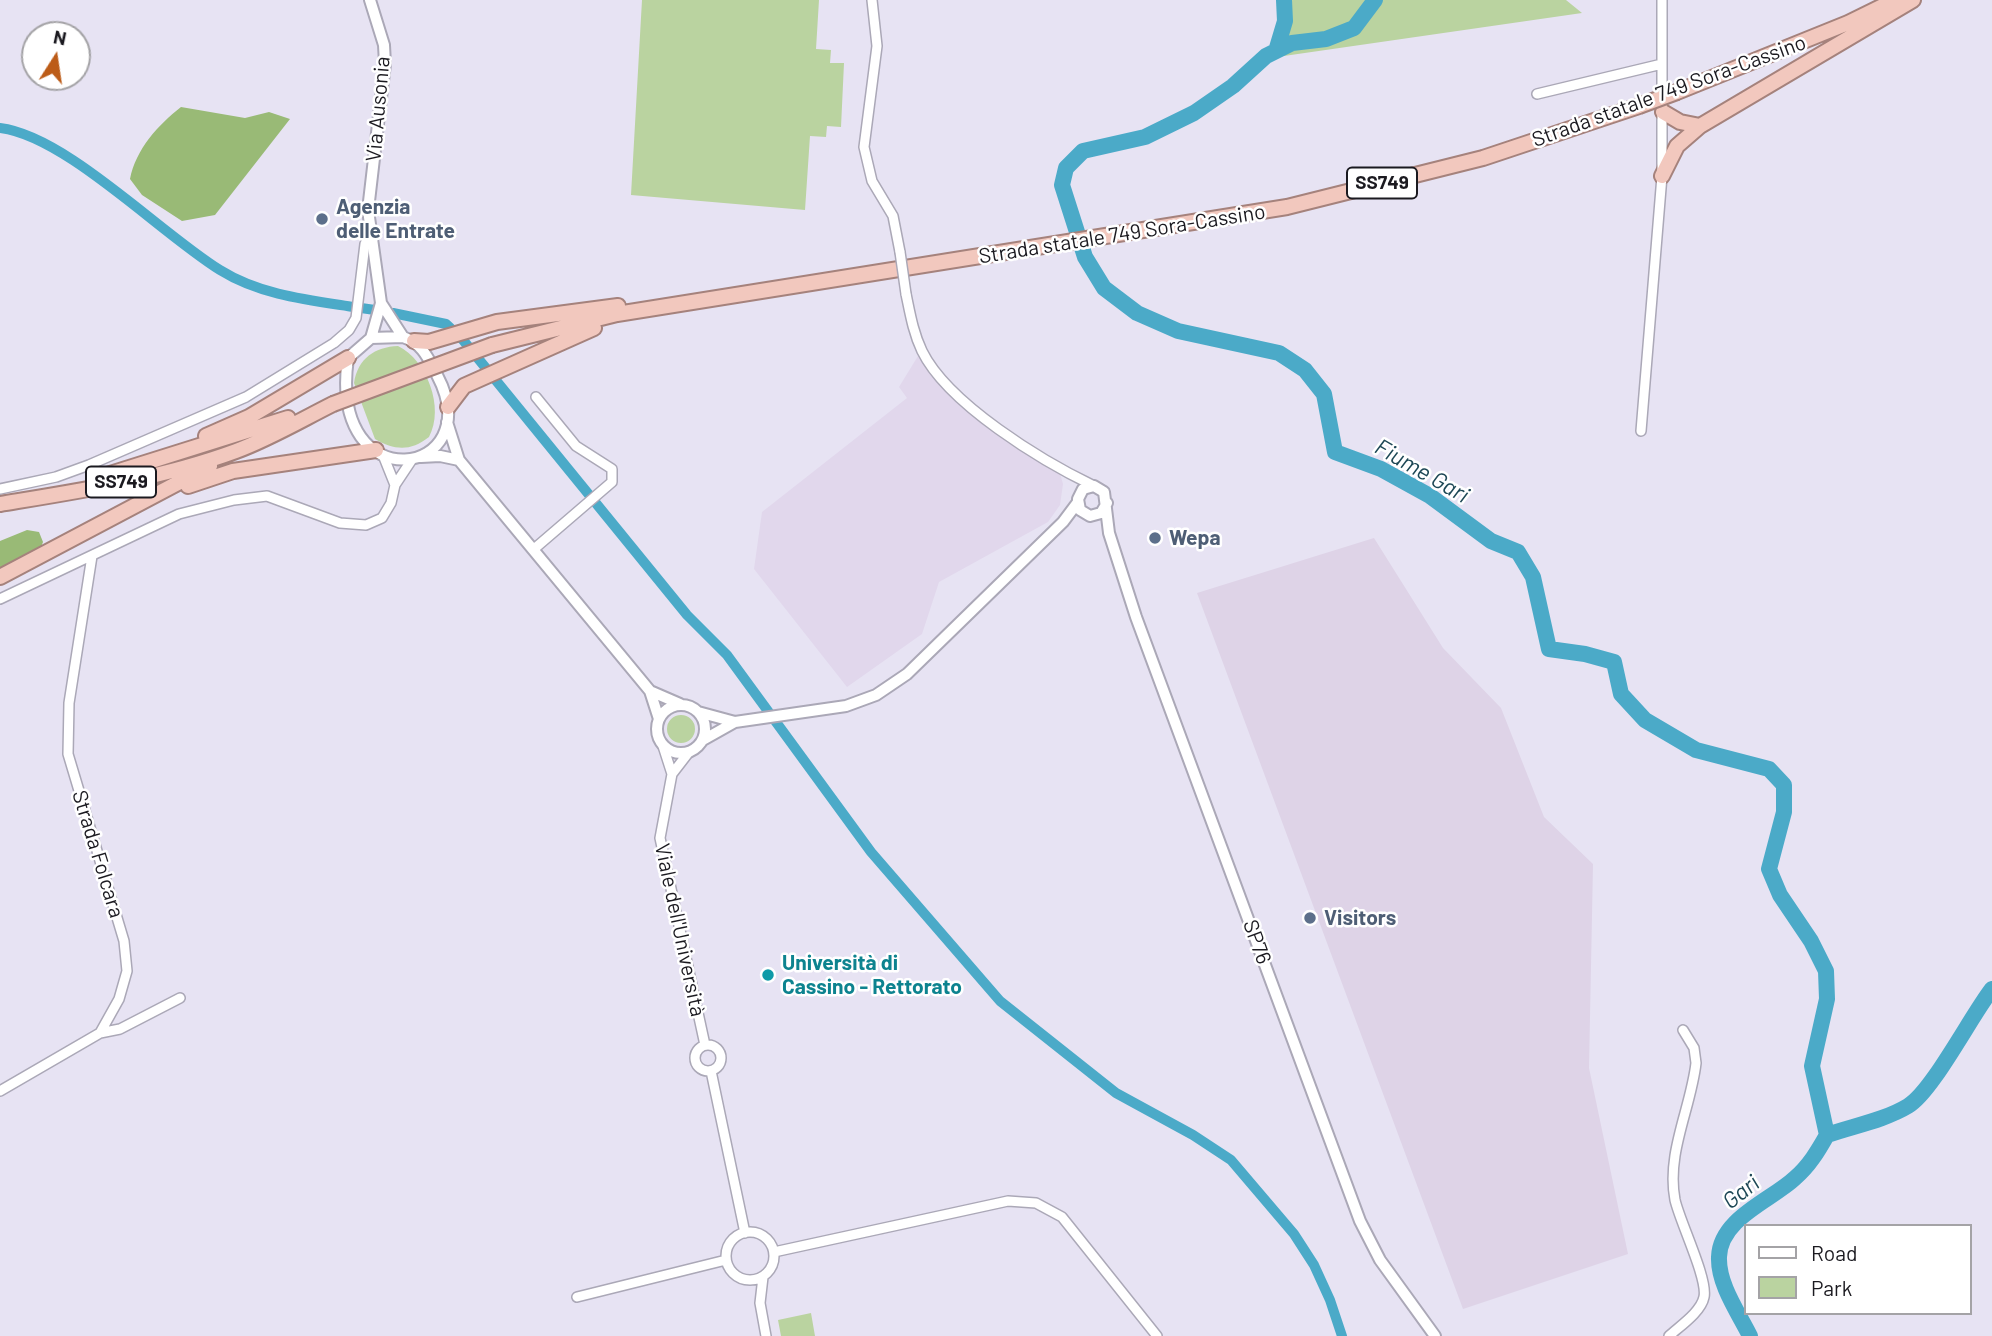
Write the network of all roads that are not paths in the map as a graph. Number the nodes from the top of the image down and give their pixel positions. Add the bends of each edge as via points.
1 (370, 0) edge
2 (873, 0) edge
3 (1662, 0) edge
4 (1895, 0) edge
5 (1913, 0) edge
6 (1662, 64) junction
7 (1537, 94) dead end
8 (1663, 113) junction
9 (1700, 126) junction
10 (1662, 176) junction
11 (371, 233) junction
12 (683, 302) junction
13 (381, 303) junction
14 (371, 338) junction
15 (409, 339) junction
16 (348, 358) junction
17 (536, 397) dead end
18 (333, 404) junction
19 (448, 415) junction
20 (1641, 431) dead end
21 (239, 450) junction
22 (379, 453) junction
23 (415, 459) junction
24 (459, 460) junction
25 (120, 471) junction
26 (1070, 475) junction
27 (395, 485) junction
28 (1094, 486) junction
29 (0, 489) edge
30 (0, 498) edge
31 (1079, 499) junction
32 (1107, 503) junction
33 (0, 504) edge
34 (135, 507) junction
35 (1089, 515) junction
36 (1063, 522) junction
37 (1109, 533) junction
38 (534, 550) junction
39 (92, 556) junction
40 (0, 577) edge
41 (0, 599) edge
42 (650, 691) junction
43 (681, 705) junction
44 (698, 712) junction
45 (659, 719) junction
46 (735, 722) junction
47 (703, 740) junction
48 (663, 746) junction
49 (688, 752) junction
50 (672, 774) junction
51 (180, 998) dead end
52 (1683, 1030) dead end
53 (100, 1033) junction
54 (705, 1045) junction
55 (711, 1071) junction
56 (0, 1091) edge
57 (745, 1233) junction
58 (774, 1252) junction
59 (726, 1260) junction
60 (763, 1277) junction
61 (748, 1280) junction
62 (577, 1297) dead end
63 (760, 1303) junction
64 (766, 1336) edge
65 (1157, 1336) edge
66 (1435, 1336) edge
67 (1669, 1336) edge

1 - 11 street, Via Ausonia via 385,64 369,191
2 - 26 street, bridge via 877,47 864,148 872,181 893,216 912,327 942,380 965,403
3 - 6 street
4 - 12 highway, Strada statale 749 Sora-Cassino / SS749, bridge via 1639,106 1483,158 1287,207
5 - 9 highway
6 - 7 street
6 - 8 street
8 - 9 highway
8 - 10 street
9 - 10 highway via 1677,146
10 - 20 street
11 - 13 street, Via Ausonia
11 - 29 street via 365,244 356,318 334,343 246,397 89,465
12 - 15 highway via 609,307 484,325 436,340
12 - 18 highway, Strada statale 749 Sora-Cassino / SS749, bridge via 492,345
12 - 19 highway via 591,329 464,386
13 - 14 street, Via Ausonia
13 - 15 street, Via Ausonia
14 - 15 street
14 - 16 street
15 - 19 street via 423,348 441,382
16 - 22 street via 344,382 352,422
16 - 25 highway via 249,417
17 - 38 street via 576,446 612,469 614,478
18 - 21 highway, Strada statale 749 Sora-Cassino / SS749
18 - 25 highway, Strada statale 749 Sora-Cassino / SS749
19 - 23 street via 439,443
19 - 24 street
21 - 33 highway, Strada statale 749 Sora-Cassino / SS749 via 147,476
21 - 34 highway
22 - 23 street via 391,461
22 - 27 street
22 - 34 highway via 233,471
23 - 24 street via 440,456
23 - 27 street
24 - 38 street
25 - 30 highway, Strada statale 749 Sora-Cassino / SS749
26 - 28 street
26 - 31 street
27 - 39 street via 382,517 366,525 340,523 267,496 256,497 179,514
28 - 31 street via 1083,489
28 - 32 street via 1104,492
31 - 35 street, SP76 via 1080,510
31 - 36 street
32 - 35 street via 1101,513
32 - 37 street, SP76
34 - 40 highway
35 - 36 street
35 - 37 street, SP76
36 - 46 street via 907,674 876,695 846,706
37 - 66 street, SP76 via 1360,1221 1380,1261
38 - 42 street
39 - 41 street
39 - 53 street, Strada Folcara via 69,703 68,754 124,941 127,971 119,999
42 - 43 street
42 - 45 street
43 - 44 street
43 - 45 street via 668,709
44 - 46 street
44 - 47 street via 705,725
45 - 48 street via 657,733
46 - 47 street
47 - 49 street
48 - 49 street via 676,753
48 - 50 street, Viale dell'Università
49 - 50 street, Viale dell'Università
50 - 54 street, Viale dell'Università via 660,838
51 - 53 street
52 - 67 street via 1694,1048 1696,1063 1672,1181 1704,1296
53 - 56 street
54 - 55 street via 698,1049 695,1061 699,1068
54 - 55 street via 715,1046 721,1053 721,1062
55 - 57 street
57 - 58 street via 764,1236
57 - 59 street via 732,1240
58 - 60 street via 772,1266
58 - 65 street via 1008,1200 1036,1203 1062,1217
59 - 61 street via 734,1274
59 - 62 street
60 - 61 street
60 - 63 street
61 - 63 street
63 - 64 street

